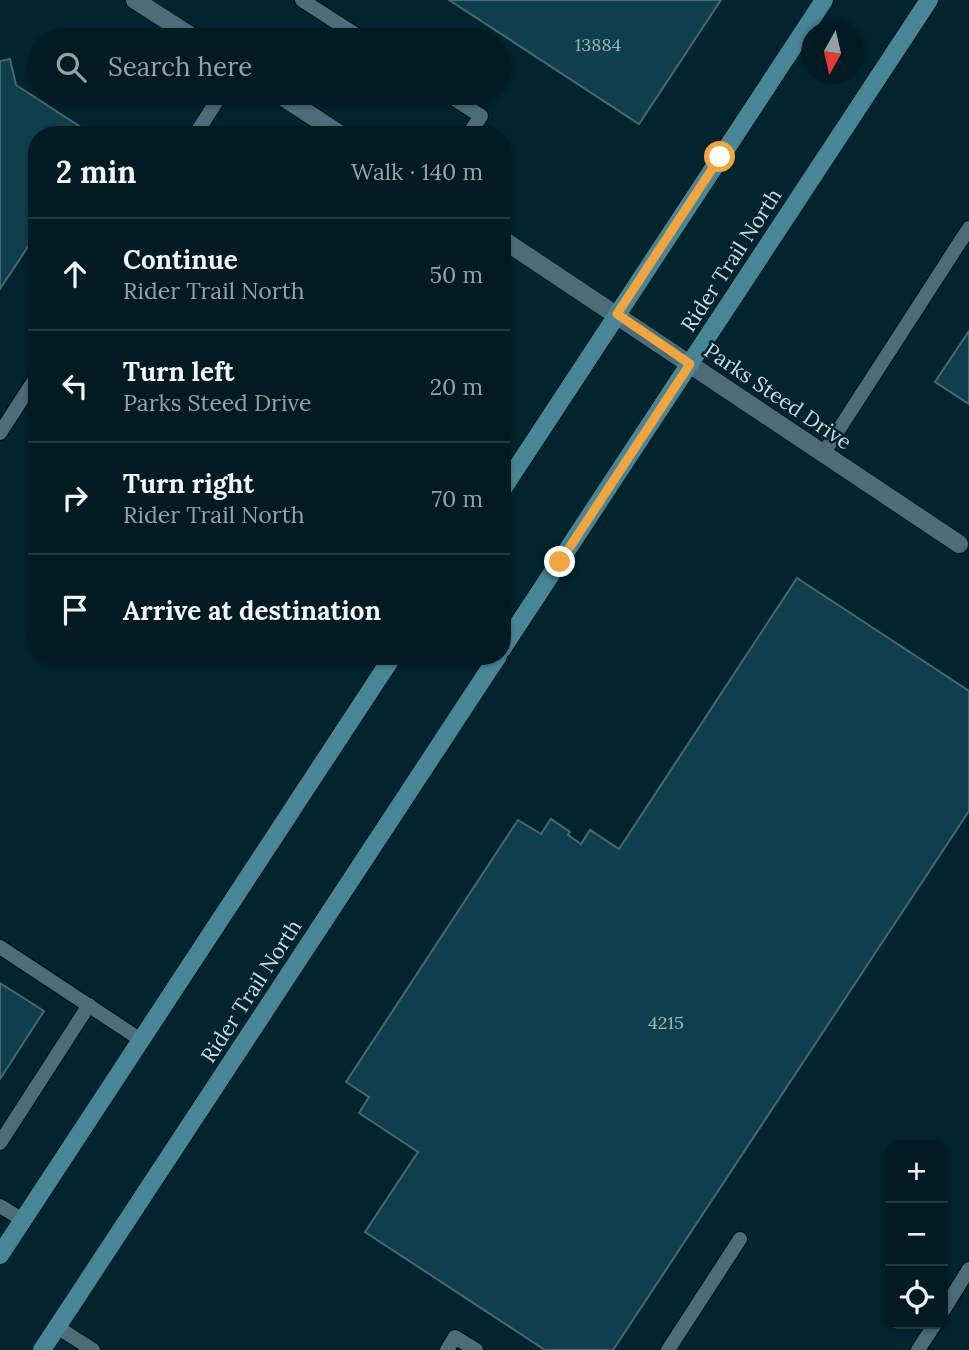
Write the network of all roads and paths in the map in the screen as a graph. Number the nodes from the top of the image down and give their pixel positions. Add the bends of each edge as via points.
1 (135, 0) edge
2 (302, 0) edge
3 (824, 0) edge
4 (929, 0) edge
5 (178, 28) edge
6 (345, 28) edge
7 (214, 105) edge
8 (295, 105) edge
9 (464, 105) edge
10 (201, 126) edge
11 (327, 126) edge
12 (474, 126) edge
13 (969, 228) edge
14 (511, 245) edge
15 (617, 314) junction
16 (690, 364) junction
17 (28, 390) edge
18 (0, 432) edge
19 (823, 454) junction
20 (511, 469) edge
21 (959, 544) dead end
22 (511, 635) edge
23 (387, 665) edge
24 (492, 665) edge
25 (0, 947) edge
26 (89, 1006) junction
27 (141, 1040) junction
28 (0, 1143) edge
29 (0, 1206) edge
30 (23, 1220) junction
31 (740, 1239) dead end
32 (0, 1255) edge
33 (969, 1269) edge
34 (948, 1303) edge
35 (57, 1327) junction
36 (932, 1329) edge
37 (42, 1350) edge
38 (93, 1350) edge
39 (447, 1350) edge
40 (476, 1350) edge
41 (668, 1350) edge
42 (918, 1350) edge

1 - 5 street
2 - 6 lane
3 - 15 street
4 - 16 street, Rider Trail North
7 - 10 lane
8 - 11 street
9 - 12 lane via 481,116
13 - 19 lane
14 - 15 street, Parks Steed Drive
15 - 16 street, Parks Steed Drive
15 - 20 street
16 - 19 street, Parks Steed Drive
16 - 22 street, Rider Trail North
17 - 18 lane
19 - 21 street, Parks Steed Drive
23 - 27 street
24 - 35 street, Rider Trail North
25 - 26 lane
26 - 27 lane
26 - 28 lane
27 - 30 street
29 - 30 lane
30 - 32 street
31 - 41 lane
33 - 34 lane
35 - 37 street, Rider Trail North
35 - 38 lane
36 - 42 lane
39 - 40 lane via 455,1337

